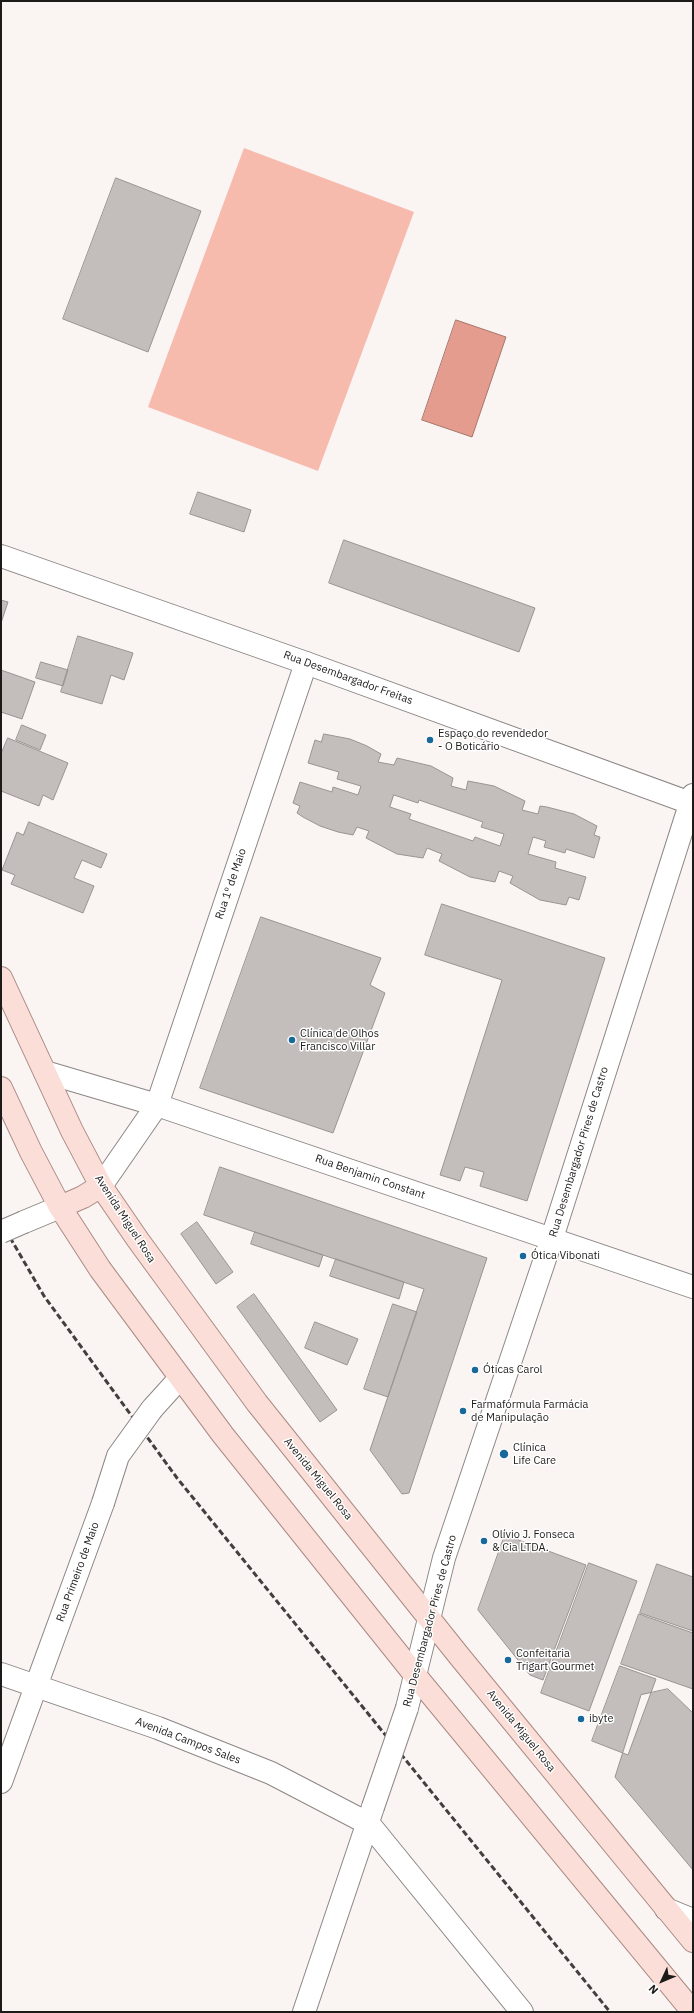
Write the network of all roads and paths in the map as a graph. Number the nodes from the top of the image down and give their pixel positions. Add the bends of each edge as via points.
1 (1, 556) edge
2 (306, 663) junction
3 (692, 801) edge
4 (1, 978) edge
5 (45, 1072) junction
6 (1, 1088) edge
7 (157, 1105) junction
8 (101, 1186) junction
9 (60, 1206) junction
10 (1, 1232) edge
11 (552, 1238) junction
12 (693, 1286) edge
13 (180, 1378) junction
14 (429, 1618) junction
15 (1, 1674) edge
16 (415, 1675) junction
17 (38, 1686) junction
18 (1, 1782) edge
19 (371, 1815) junction
20 (666, 1909) junction
21 (693, 1920) edge
22 (693, 1941) edge
23 (304, 2012) edge
24 (522, 2012) edge
25 (693, 2012) edge

1 - 2 street, Rua Desembargador Freitas
2 - 3 street, Rua Desembargador Freitas
2 - 7 street, Rua 1º de Maio
3 - 11 street, Rua Desembargador Pires de Castro
4 - 5 main road, Avenida Miguel Rosa
5 - 7 street, Rua Benjamin Constant
5 - 8 main road, Avenida Miguel Rosa
6 - 9 main road
7 - 8 street
7 - 11 street, Rua Benjamin Constant
8 - 9 main road via 84,1197
8 - 14 main road, Avenida Miguel Rosa via 257,1402
9 - 10 street, bridge
9 - 13 main road via 100,1269
11 - 12 street, Rua Benjamin Constant
11 - 14 street, Rua Desembargador Pires de Castro via 444,1558
13 - 16 main road
13 - 17 street, Rua Primeiro de Maio, bridge via 152,1409 118,1456
14 - 16 street, Rua Desembargador Pires de Castro
14 - 20 main road, Avenida Miguel Rosa
15 - 17 street, Avenida Campos Sales
16 - 19 street, Rua Desembargador Pires de Castro, bridge via 407,1708
16 - 25 main road
17 - 18 street, Rua Primeiro de Maio
17 - 19 street, Avenida Campos Sales via 158,1728
19 - 23 street, Rua Desembargador Pires de Castro
19 - 24 street
20 - 21 street
20 - 22 main road, Avenida Miguel Rosa

